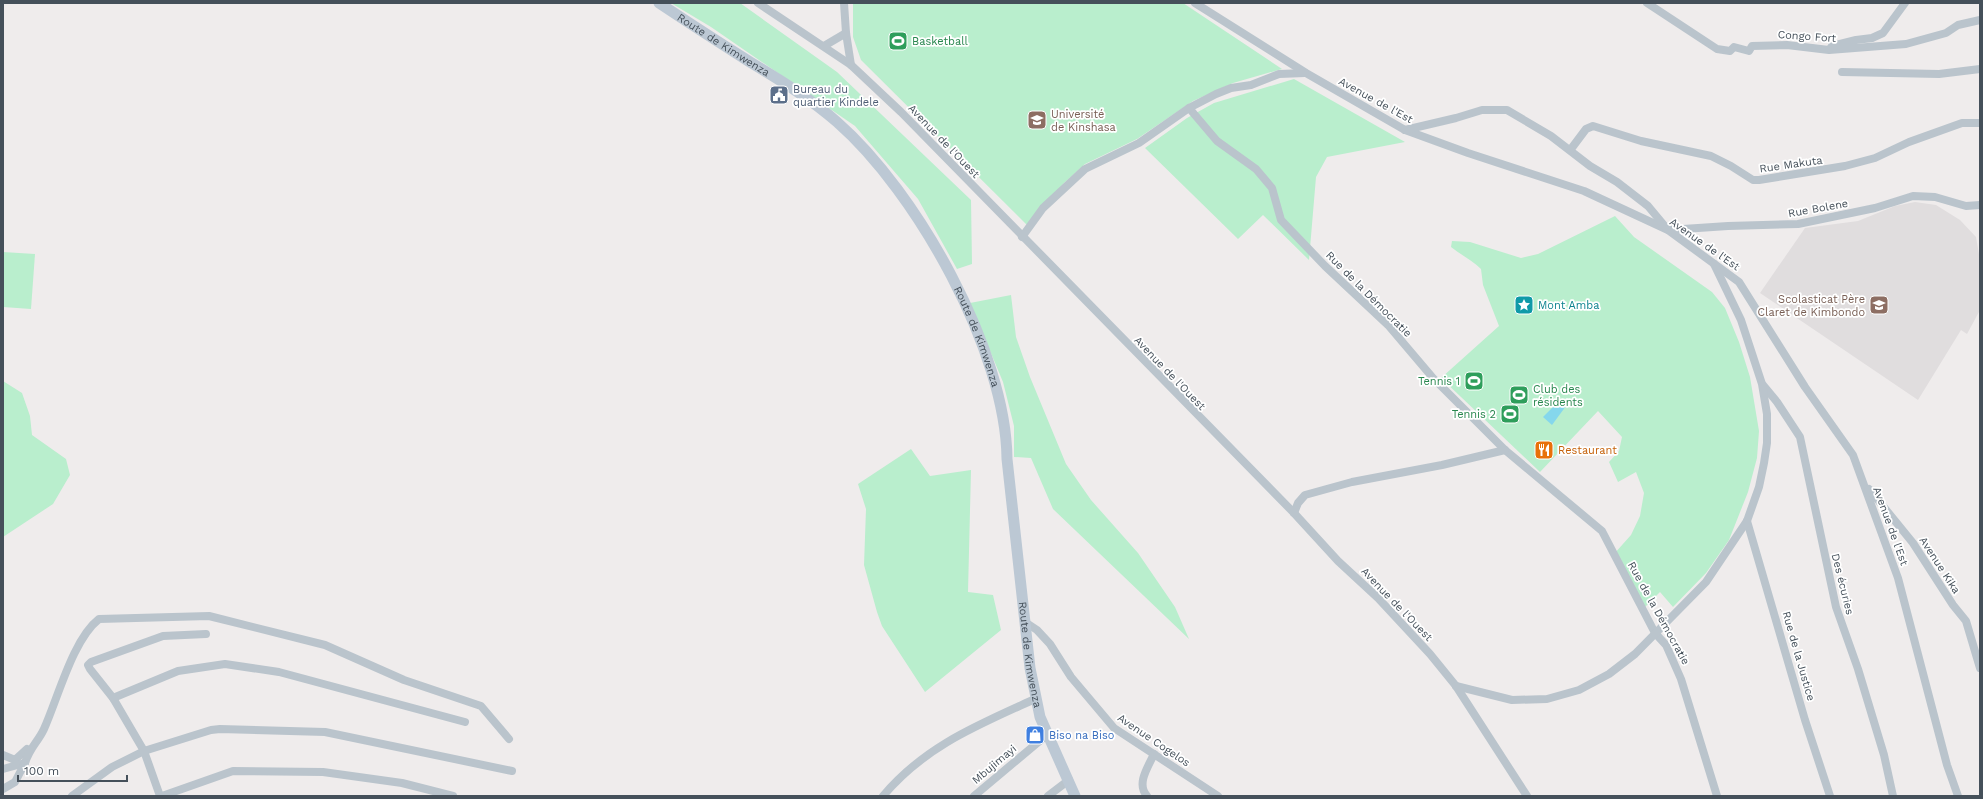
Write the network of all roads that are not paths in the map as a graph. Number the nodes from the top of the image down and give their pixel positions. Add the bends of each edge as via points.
1 (659, 3) edge
2 (758, 3) edge
3 (844, 3) edge
4 (1195, 3) edge
5 (1647, 3) edge
6 (1905, 3) edge
7 (1980, 20) edge
8 (846, 33) junction
9 (824, 46) junction
10 (1829, 50) junction
11 (852, 65) junction
12 (1980, 69) edge
13 (1842, 72) dead end
14 (1306, 73) junction
15 (1190, 108) junction
16 (1980, 123) edge
17 (1405, 130) junction
18 (1571, 149) junction
19 (1980, 205) edge
20 (1668, 230) junction
21 (1022, 237) junction
22 (1714, 263) junction
23 (1762, 384) junction
24 (1505, 450) junction
25 (1864, 484) junction
26 (1294, 513) junction
27 (1747, 521) junction
28 (1025, 622) junction
29 (1655, 633) junction
30 (206, 634) dead end
31 (1980, 668) edge
32 (1456, 686) junction
33 (113, 698) junction
34 (1035, 699) junction
35 (464, 722) dead end
36 (1048, 734) junction
37 (510, 739) dead end
38 (28, 751) junction
39 (144, 751) junction
40 (1154, 754) junction
41 (3, 755) edge
42 (24, 763) junction
43 (3, 770) edge
44 (512, 771) dead end
45 (1069, 780) junction
46 (3, 790) edge
47 (72, 796) edge
48 (161, 796) edge
49 (453, 796) edge
50 (883, 796) edge
51 (974, 796) edge
52 (1048, 796) edge
53 (1075, 796) edge
54 (1147, 796) edge
55 (1218, 796) edge
56 (1527, 796) edge
57 (1716, 796) edge
58 (1830, 796) edge
59 (1893, 796) edge
60 (1958, 796) edge

1 - 28 street, Route de Kimwenza via 784,83 837,122 884,171 922,224 941,256 966,308 994,382 1007,444
2 - 9 street, Avenue de l'Ouest
3 - 8 street
4 - 14 street, Avenue de l'Est
5 - 10 street, Congo Fort via 1717,49 1730,51 1734,47 1749,51 1752,46 1766,44
6 - 10 street via 1883,33 1872,38 1832,46
7 - 10 street, Congo Fort via 1958,25 1946,33 1906,44
8 - 9 street
8 - 11 street
9 - 11 street, Avenue de l'Ouest
11 - 21 street, Avenue de l'Ouest
12 - 13 street via 1939,74
14 - 15 street via 1279,74 1251,85 1231,88
14 - 17 street, Avenue de l'Est
15 - 21 street via 1139,143 1082,171 1043,208
15 - 24 street, Rue de la Démocratie via 1217,141 1256,169 1272,188 1281,220 1325,266 1388,325 1433,378
16 - 18 street, Rue Makuta via 1962,123 1909,142 1875,158 1845,166 1760,180 1753,180 1711,156 1641,141 1593,126 1586,129
17 - 18 street via 1482,110 1502,109
17 - 20 street, Avenue de l'Est via 1475,156 1584,191
18 - 20 street via 1590,166 1617,182 1648,206
19 - 20 street, Rue Bolene via 1966,206 1934,197 1913,196 1875,208 1798,224
20 - 22 street, Avenue de l'Est
21 - 26 street, Avenue de l'Ouest
22 - 23 street via 1741,320
22 - 25 street, Avenue de l'Est via 1742,285 1805,387 1853,455
23 - 27 street via 1767,414 1767,443 1759,487
23 - 59 street, Des écuries via 1800,437 1836,607 1884,755
24 - 26 street via 1352,482 1305,495
24 - 29 street, Rue de la Démocratie via 1602,531
25 - 31 street, Avenue Kika via 1909,538 1966,621
25 - 60 street, Avenue de l'Est via 1898,578 1947,765
26 - 32 street, Avenue de l'Ouest via 1338,561 1383,604
27 - 29 street via 1706,582
27 - 58 street, Rue de la Justice
28 - 34 street, Route de Kimwenza
28 - 40 street, Avenue Cogelos via 1050,644 1071,677 1114,728
29 - 32 street via 1635,654 1609,674 1579,690 1547,699 1512,700
29 - 57 street, Rue de la Démocratie via 1666,645 1682,679
30 - 33 street via 163,636 91,662 88,665 90,669
32 - 56 street, Avenue de l'Ouest
33 - 35 street via 178,671 225,664 285,674
33 - 39 street
34 - 36 street, Route de Kimwenza
34 - 50 street via 944,743 914,766
36 - 45 street, Route de Kimwenza
36 - 51 street, Mbujimayi
37 - 38 street via 478,704 404,680 325,645 209,616 100,619 91,625 65,674 44,730
38 - 41 street via 27,749 15,760
38 - 42 street
39 - 44 street via 215,730 325,732
39 - 47 street via 112,767
39 - 48 street
40 - 54 street via 1142,783
40 - 55 street, Avenue Cogelos
42 - 43 street
42 - 46 street via 16,782
45 - 52 street
45 - 53 street, Route de Kimwenza
48 - 49 street via 233,771 323,772 402,784

